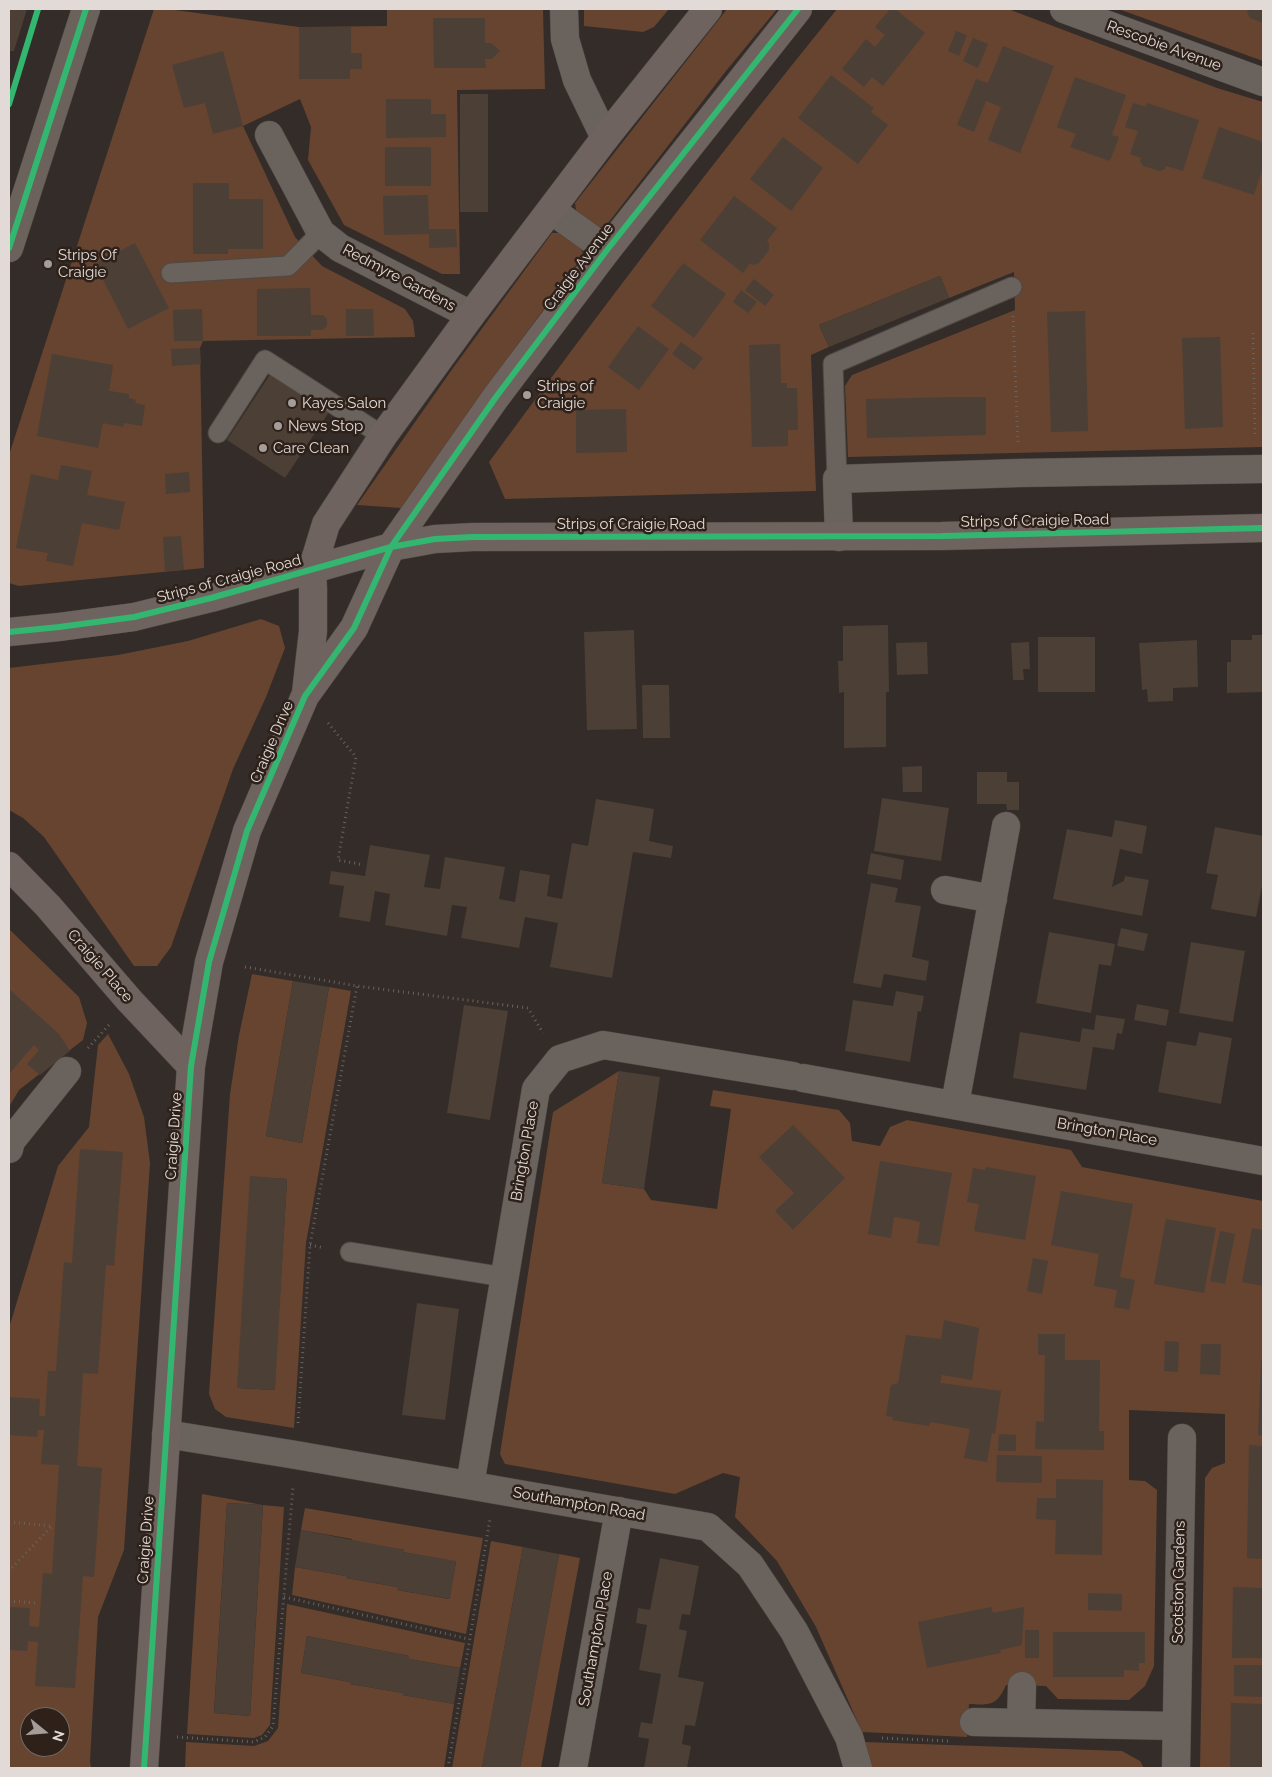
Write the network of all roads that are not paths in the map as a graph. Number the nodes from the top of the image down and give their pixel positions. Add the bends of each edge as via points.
1 (86, 9) edge
2 (564, 9) edge
3 (708, 9) edge
4 (798, 9) edge
5 (1064, 9) edge
6 (1263, 82) edge
7 (269, 135) dead end
8 (605, 138) junction
9 (551, 210) junction
10 (321, 233) junction
11 (9, 248) edge
12 (607, 250) junction
13 (171, 273) dead end
14 (1012, 287) road end
15 (471, 315) junction
16 (218, 433) dead end
17 (383, 436) junction
18 (1259, 469) edge
19 (837, 479) junction
20 (1263, 528) edge
21 (839, 537) junction
22 (391, 547) junction
23 (312, 570) junction
24 (9, 632) edge
25 (305, 696) junction
26 (1006, 826) dead end
27 (9, 866) edge
28 (945, 890) dead end
29 (993, 899) junction
30 (191, 1066) junction
31 (67, 1071) road end
32 (955, 1104) junction
33 (9, 1149) edge
34 (1262, 1153) edge
35 (350, 1252) dead end
36 (504, 1277) junction
37 (166, 1434) junction
38 (1182, 1438) dead end
39 (482, 1487) junction
40 (619, 1510) junction
41 (1022, 1686) dead end
42 (974, 1722) road end
43 (1021, 1723) junction
44 (1176, 1726) junction
45 (144, 1768) edge
46 (573, 1768) edge
47 (858, 1768) edge
48 (1176, 1768) edge

1 - 11 main road
2 - 8 street via 565,39 577,80
3 - 8 street
4 - 12 street, Craigie Avenue
5 - 6 street, Rescobie Avenue
7 - 10 street, Redmyre Gardens
8 - 9 street
9 - 12 street, Craigie Avenue
9 - 15 street
10 - 13 lane via 288,266
10 - 15 street, Redmyre Gardens via 340,248
12 - 22 street, Craigie Avenue via 496,397
14 - 19 lane via 833,364
15 - 17 street
16 - 17 lane via 265,360
17 - 23 street via 326,524
18 - 19 street
19 - 21 street
20 - 21 street, Strips of Craigie Road
21 - 22 street, Strips of Craigie Road via 473,537 435,539
22 - 23 street, Strips of Craigie Road
22 - 25 street, Craigie Drive via 354,628
23 - 24 street, Strips of Craigie Road via 134,617
23 - 25 street, Craigie Drive via 313,631
25 - 30 street, Craigie Drive via 248,831 209,962
26 - 29 street
27 - 30 street, Craigie Place
28 - 29 street
29 - 32 street
30 - 37 street, Craigie Drive
31 - 33 street via 11,1141
32 - 34 street, Brington Place
32 - 36 street, Brington Place via 603,1045 560,1059 536,1089
35 - 36 lane
36 - 39 street, Brington Place
37 - 39 street, Southampton Road
37 - 45 street, Craigie Drive
38 - 44 street, Scotston Gardens
39 - 40 street, Southampton Road
40 - 46 street, Southampton Place
40 - 47 street, Southampton Road via 708,1527 750,1565 794,1631 849,1737
41 - 43 street
42 - 43 street
43 - 44 street
44 - 48 street, Scotston Gardens

